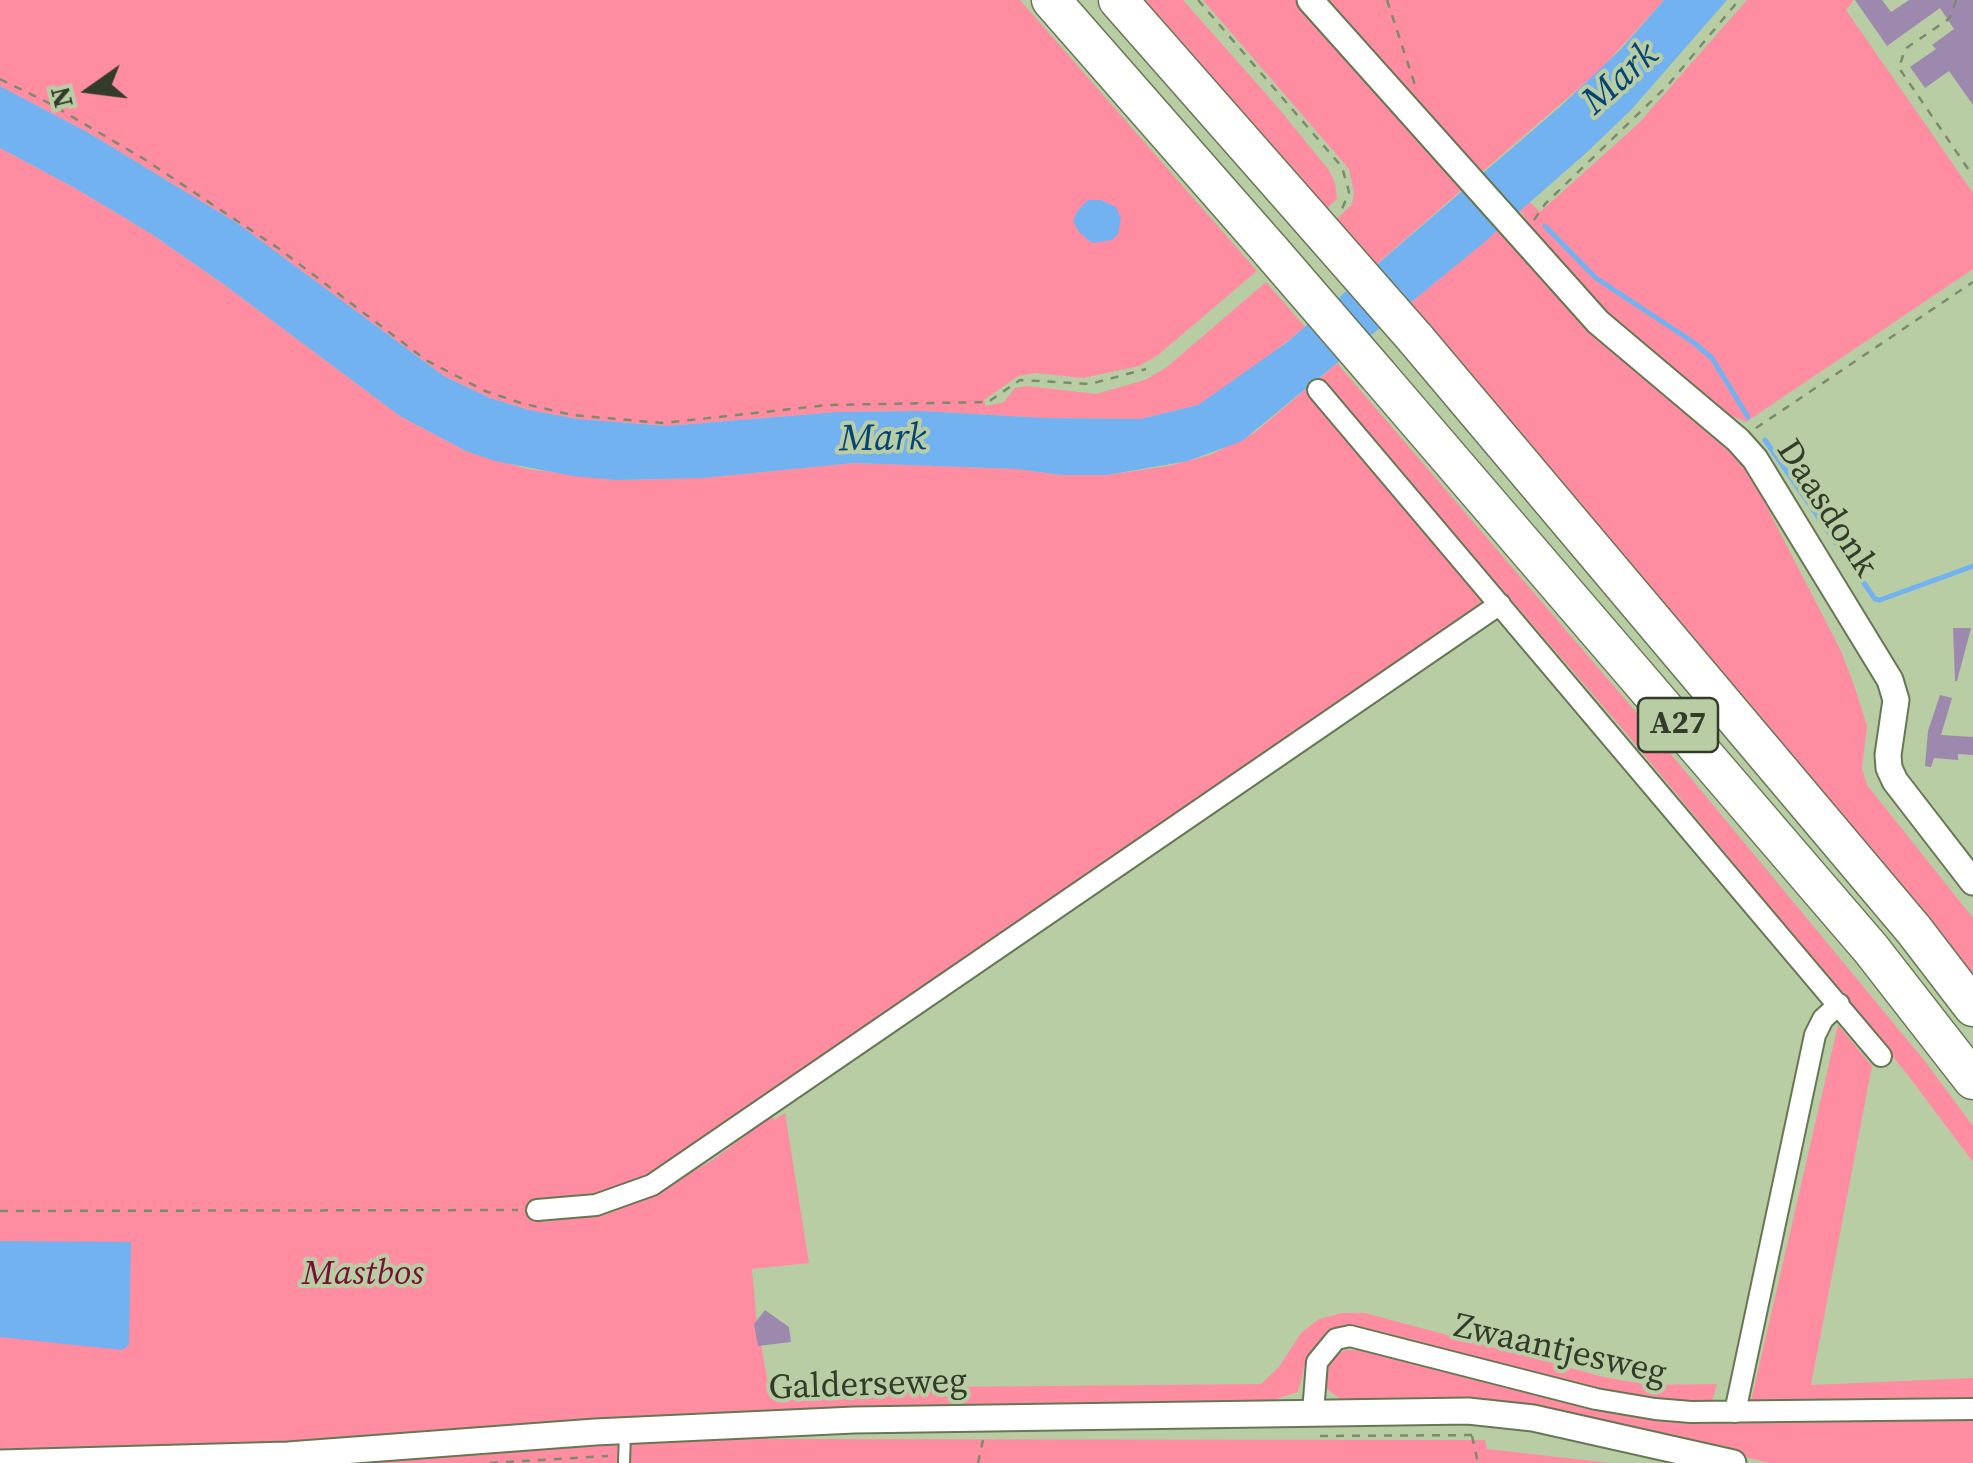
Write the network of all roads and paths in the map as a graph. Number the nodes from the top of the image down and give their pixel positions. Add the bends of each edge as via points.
1 (1052, 0) edge
2 (1118, 0) edge
3 (1198, 0) edge
4 (1310, 0) edge
5 (1387, 0) edge
6 (1739, 0) edge
7 (1956, 0) edge
8 (0, 79) edge
9 (1414, 116) junction
10 (1973, 176) edge
11 (1325, 212) junction
12 (1518, 234) junction
13 (1973, 282) edge
14 (1146, 369) dead end
15 (1318, 390) dead end
16 (1738, 440) junction
17 (1500, 604) junction
18 (1973, 882) edge
19 (1839, 1004) junction
20 (1973, 1007) edge
21 (1881, 1056) dead end
22 (1973, 1080) edge
23 (536, 1210) joint
24 (0, 1211) edge
25 (1973, 1409) edge
26 (1735, 1412) junction
27 (1315, 1424) junction
28 (984, 1436) dead end
29 (624, 1450) edge
30 (0, 1463) edge
31 (490, 1463) edge
32 (978, 1463) edge
33 (1478, 1463) edge
34 (1733, 1463) edge

1 - 22 highway, A27, bridge via 1871,949
2 - 11 highway, A27
3 - 11 path via 1342,167 1349,192
4 - 9 street, Daasdonk
5 - 9 path via 1417,92
6 - 12 path via 1668,85
7 - 10 path via 1950,18 1905,49 1899,68
8 - 14 path via 144,159 278,248 426,360 521,404 663,423 828,405 988,402 1020,380 1090,384
9 - 12 street, Daasdonk
11 - 20 highway, A27, bridge via 1415,338
12 - 16 street, Daasdonk via 1598,322
13 - 16 path
15 - 17 street
16 - 18 street, Daasdonk via 1881,662 1896,700 1889,768
17 - 19 street
17 - 23 street via 652,1185 596,1206
19 - 21 street
19 - 26 street via 1815,1035
23 - 24 path
25 - 26 street, Zwaantjesweg
26 - 27 street, Zwaantjesweg via 1626,1406 1350,1336 1336,1339 1317,1362
27 - 29 street, Galderseweg via 854,1420
27 - 33 path via 1472,1435
27 - 34 street, Galderseweg via 1468,1411 1533,1418
28 - 32 path
29 - 30 street, Galderseweg
29 - 31 path

